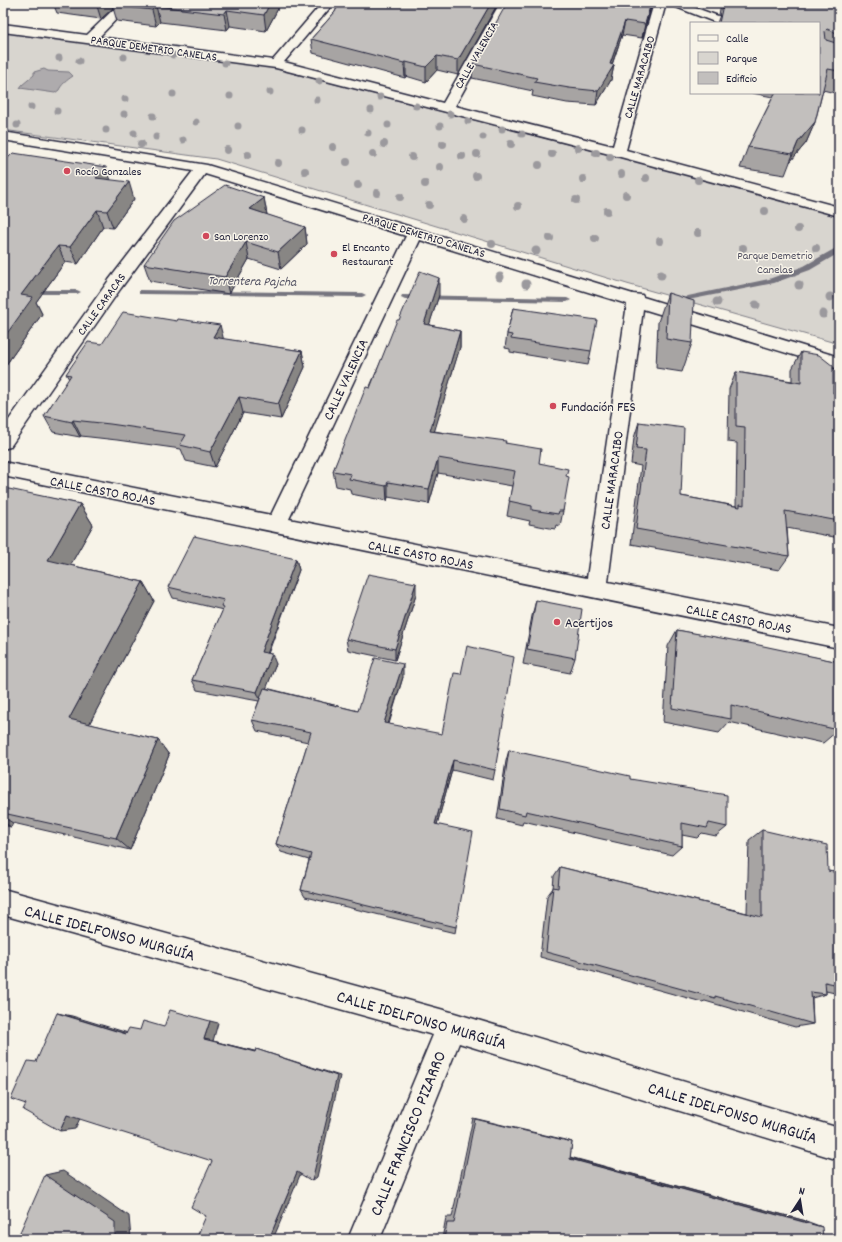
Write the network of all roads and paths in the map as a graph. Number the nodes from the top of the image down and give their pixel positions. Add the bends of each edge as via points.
1 (126, 3) edge
2 (328, 3) edge
3 (506, 3) edge
4 (660, 3) edge
5 (671, 3) edge
6 (725, 22) edge
7 (3, 28) edge
8 (90, 39) junction
9 (276, 64) junction
10 (447, 108) junction
11 (3, 136) edge
12 (618, 152) junction
13 (202, 168) junction
14 (839, 212) edge
15 (414, 233) junction
16 (636, 299) junction
17 (839, 363) edge
18 (3, 442) edge
19 (3, 469) edge
20 (276, 524) junction
21 (596, 589) junction
22 (839, 638) edge
23 (3, 902) edge
24 (451, 1026) junction
25 (839, 1144) edge
26 (364, 1239) edge

1 - 8 street
2 - 9 street
3 - 10 street, CALLE VALENCIA
4 - 12 street, CALLE MARACAIBO
5 - 6 street
7 - 8 street, PARQUE DEMETRIO CANELAS
8 - 9 street, PARQUE DEMETRIO CANELAS
9 - 10 street, PARQUE DEMETRIO CANELAS
10 - 12 street, PARQUE DEMETRIO CANELAS
11 - 13 street, PARQUE DEMETRIO CANELAS
12 - 14 street, PARQUE DEMETRIO CANELAS
13 - 15 street, PARQUE DEMETRIO CANELAS
13 - 18 street, CALLE CARACAS
15 - 16 street, PARQUE DEMETRIO CANELAS
15 - 20 street, CALLE VALENCIA
16 - 17 street, PARQUE DEMETRIO CANELAS
16 - 21 street, CALLE MARACAIBO
19 - 20 street, CALLE CASTO ROJAS
20 - 21 street, CALLE CASTO ROJAS
21 - 22 street, CALLE CASTO ROJAS
23 - 24 street, CALLE IDELFONSO MURGUÍA
24 - 25 street, CALLE IDELFONSO MURGUÍA
24 - 26 street, CALLE FRANCISCO PIZARRO

